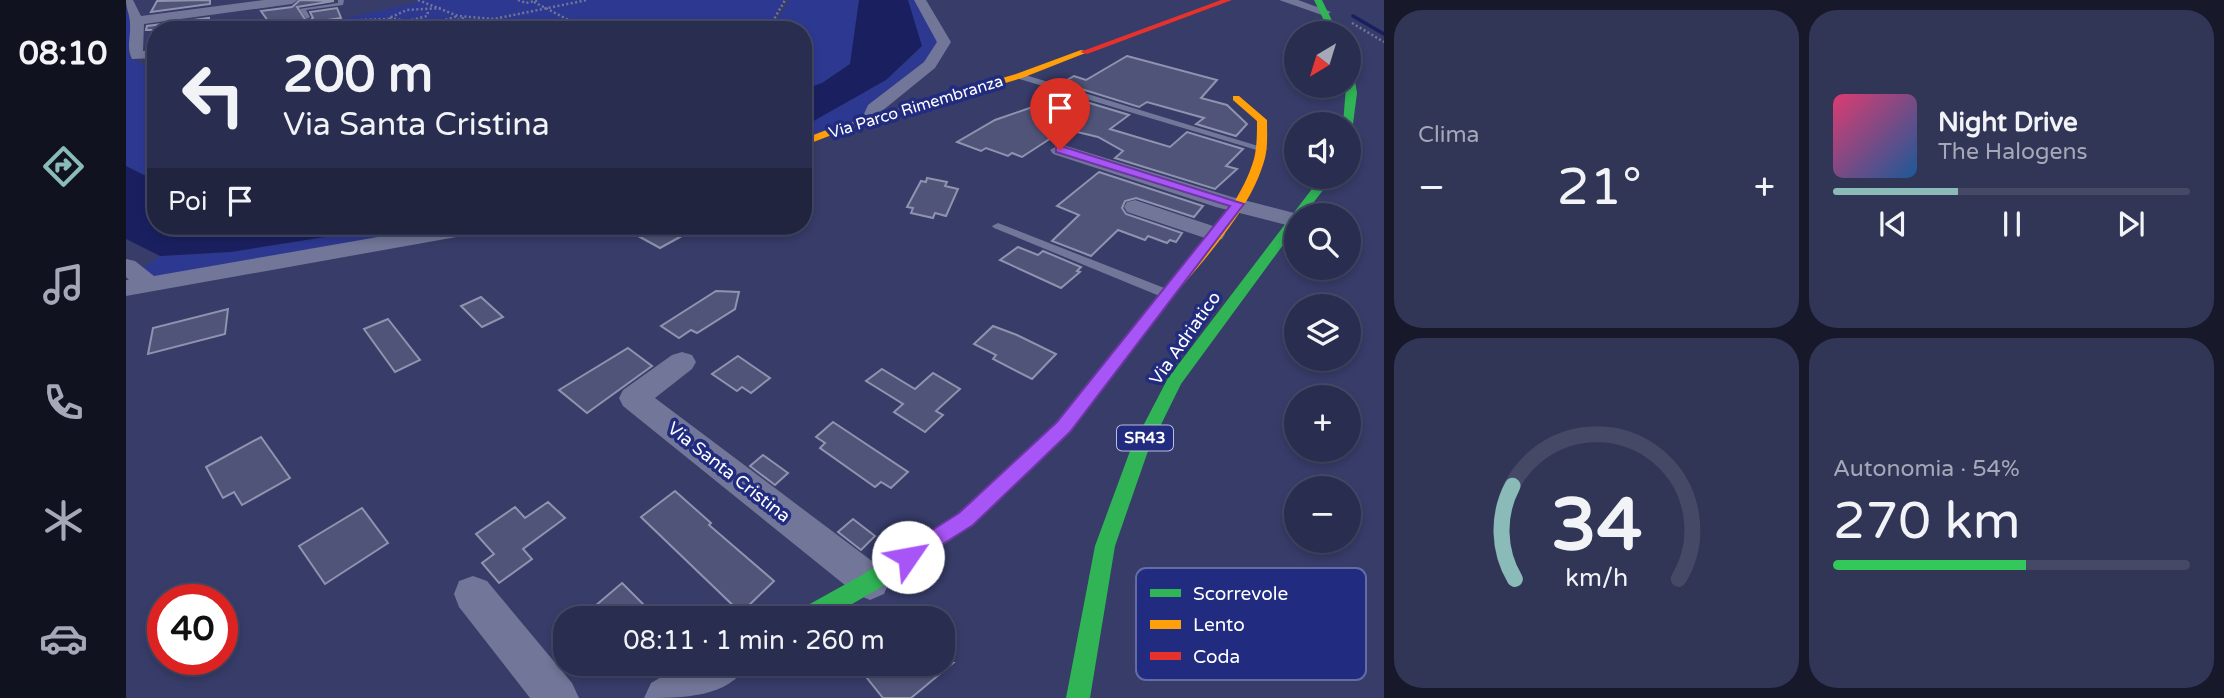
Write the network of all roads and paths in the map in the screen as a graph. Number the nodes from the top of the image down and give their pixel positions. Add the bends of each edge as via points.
1 (127, 0) edge
2 (292, 0) edge
3 (341, 0) edge
4 (418, 0) edge
5 (518, 0) edge
6 (538, 0) edge
7 (587, 0) edge
8 (785, 0) edge
9 (920, 0) edge
10 (1228, 0) edge
11 (1285, 0) edge
12 (534, 2) junction
13 (1322, 6) edge
14 (443, 8) junction
15 (547, 9) junction
16 (428, 12) junction
17 (459, 16) junction
18 (307, 17) dead end
19 (464, 17) junction
20 (391, 19) junction
21 (568, 20) edge
22 (384, 21) edge
23 (442, 21) edge
24 (453, 21) edge
25 (773, 21) edge
26 (137, 22) junction
27 (1362, 29) edge
28 (1384, 42) edge
29 (147, 55) edge
30 (1019, 76) junction
31 (1236, 98) dead end
32 (878, 118) junction
33 (812, 140) edge
34 (1263, 149) junction
35 (1060, 150) dead end
36 (1318, 189) edge
37 (1307, 203) edge
38 (1237, 204) junction
39 (1135, 207) dead end
40 (1284, 214) edge
41 (998, 226) dead end
42 (1284, 233) edge
43 (1214, 234) junction
44 (427, 235) edge
45 (130, 286) edge
46 (1167, 294) junction
47 (682, 362) dead end
48 (870, 582) junction
49 (474, 594) dead end
50 (828, 606) edge
51 (704, 676) edge
52 (557, 698) edge
53 (666, 698) edge
54 (1077, 698) edge

1 - 26 street
2 - 26 street
3 - 18 lane via 341,4 302,9
4 - 14 path
5 - 12 path
6 - 12 path
7 - 15 path
8 - 25 path
9 - 32 street via 944,43 930,65 874,109
10 - 30 street, Via Parco Rimembranza
11 - 13 street
12 - 15 path
14 - 16 path
14 - 17 path
15 - 19 path via 482,20
15 - 21 path
16 - 20 path via 403,11
16 - 20 path via 416,20
17 - 19 path
17 - 23 path
19 - 24 path
20 - 22 path
26 - 29 street via 137,57
27 - 28 path
30 - 32 street, Via Parco Rimembranza
30 - 34 lane
31 - 34 street via 1262,120
32 - 33 street, Via Parco Rimembranza
34 - 38 street via 1257,171
35 - 38 street
36 - 37 street, Via Adriatico / SR43
38 - 40 street
38 - 43 street
39 - 43 street
41 - 46 lane
42 - 54 street, Via Adriatico / SR43 via 1174,382 1139,451 1105,546
43 - 46 street
44 - 45 street
46 - 48 street via 1063,427 966,519
47 - 48 street, Via Santa Cristina via 634,398
48 - 50 street
49 - 52 street
51 - 53 street

